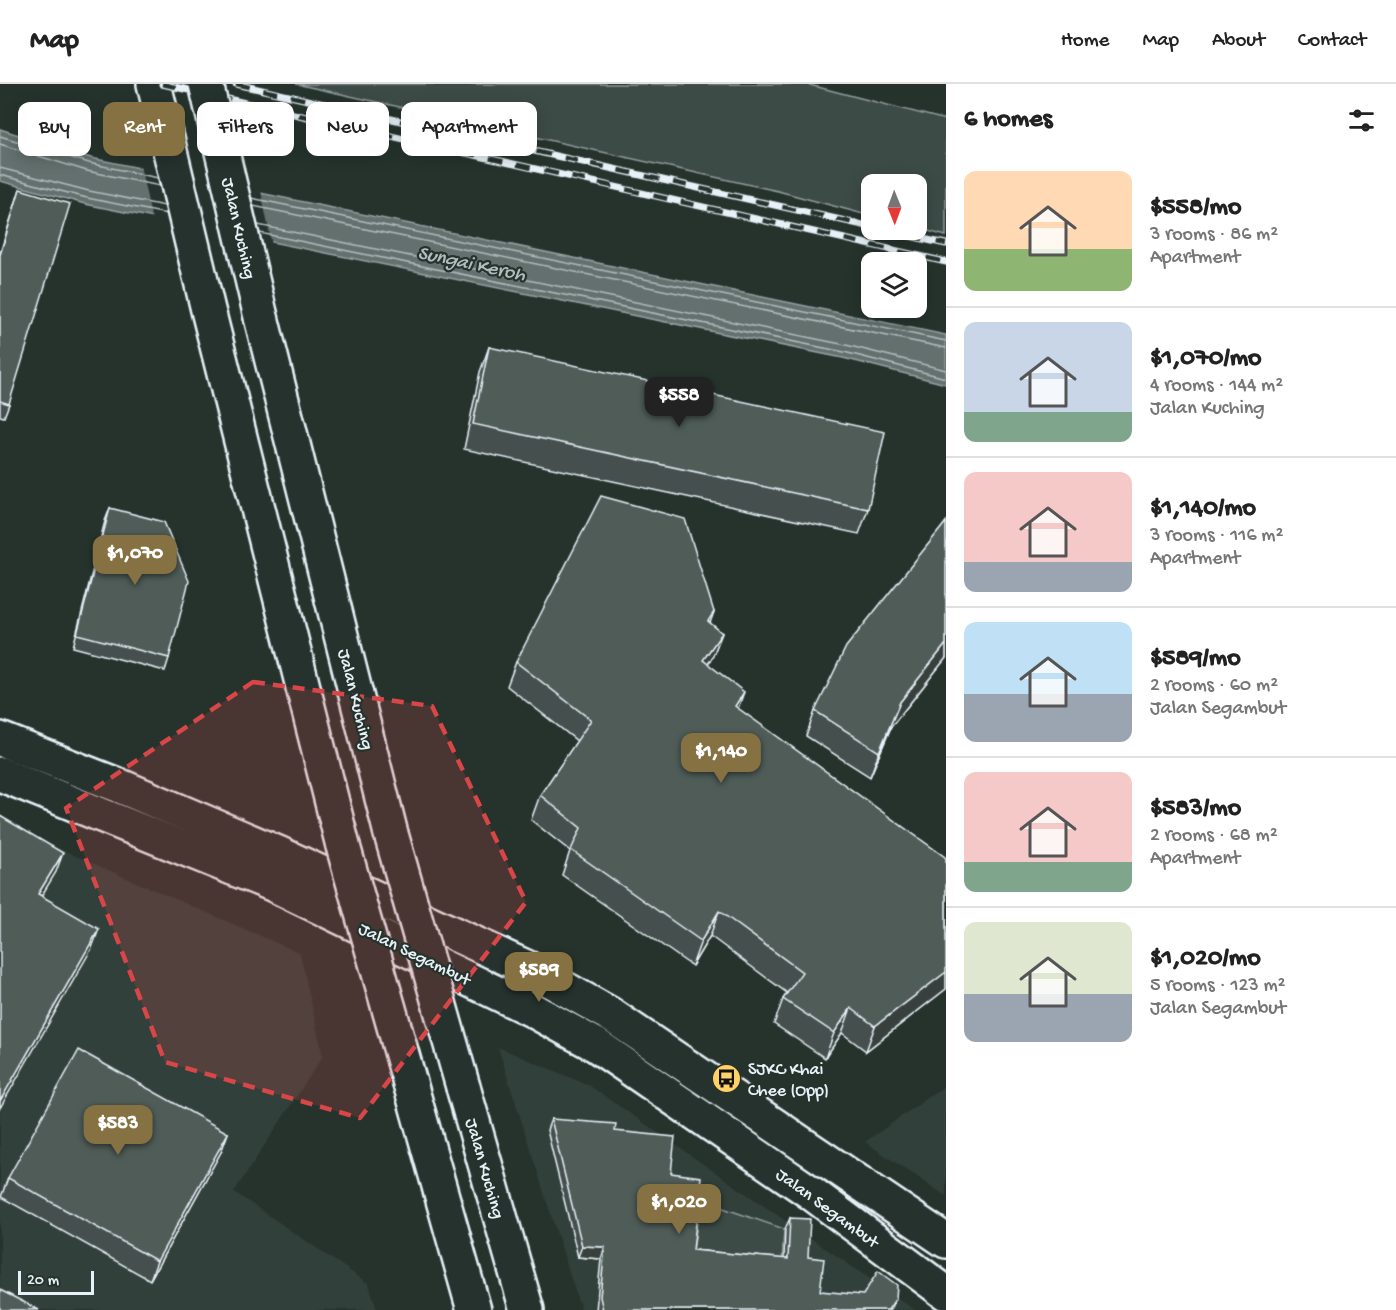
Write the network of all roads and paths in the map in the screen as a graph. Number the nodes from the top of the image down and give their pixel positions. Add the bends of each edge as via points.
1 (154, 84) edge
2 (206, 84) edge
3 (0, 740) edge
4 (0, 774) edge
5 (946, 1241) edge
6 (946, 1293) edge
7 (474, 1310) edge
8 (527, 1310) edge

1 - 7 main road, bridge via 343,846
2 - 8 main road, Jalan Kuching, bridge via 391,834
3 - 5 main road, Jalan Segambut via 280,854 528,968 608,1013
4 - 6 main road, Jalan Segambut via 272,884 596,1045 810,1192

